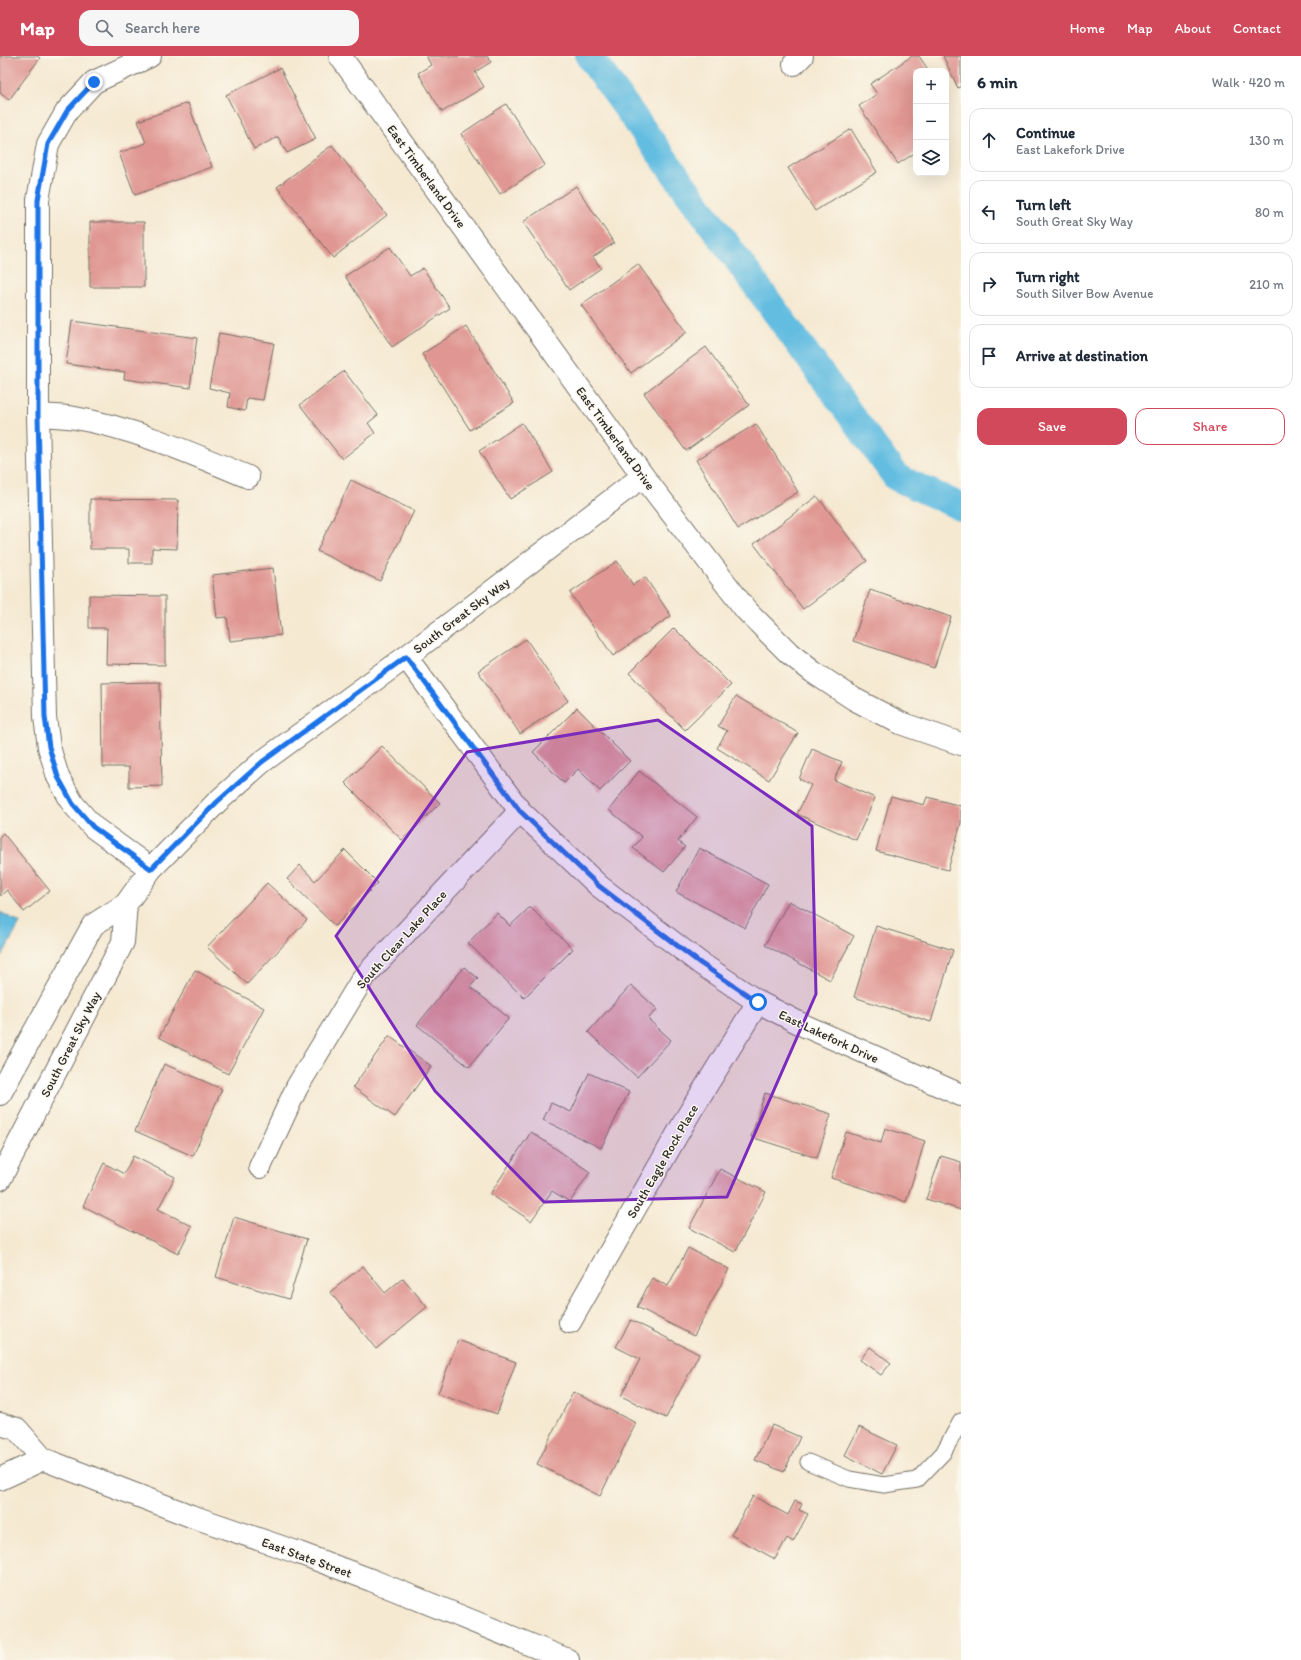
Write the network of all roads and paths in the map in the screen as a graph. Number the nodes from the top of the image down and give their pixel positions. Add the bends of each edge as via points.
1 (340, 56) edge
2 (143, 57) edge
3 (38, 415) junction
4 (643, 476) junction
5 (248, 477) dead end
6 (406, 657) junction
7 (961, 744) edge
8 (520, 811) junction
9 (151, 869) junction
10 (126, 904) junction
11 (758, 1002) junction
12 (0, 1094) edge
13 (961, 1095) edge
14 (260, 1167) dead end
15 (0, 1179) edge
16 (570, 1322) dead end
17 (961, 1421) edge
18 (0, 1424) edge
19 (43, 1459) junction
20 (808, 1462) dead end
21 (0, 1479) edge
22 (568, 1660) edge

1 - 4 main road, East Timberland Drive
2 - 3 main road via 94,82 67,111 48,144 38,200
3 - 5 main road via 75,418 134,433 192,453
3 - 9 main road via 45,717 49,747 58,777 73,804 93,827
4 - 6 main road, South Great Sky Way
4 - 7 main road, East Timberland Drive via 746,610 790,653 813,672 854,699 900,723
6 - 8 main road, East Lakefork Drive
6 - 9 main road, South Great Sky Way via 262,762 217,802
8 - 11 main road, East Lakefork Drive via 599,886 700,963
8 - 14 main road, South Clear Lake Place via 363,978 297,1087
9 - 10 main road, South Great Sky Way
10 - 12 main road, South Great Sky Way via 93,925
10 - 15 main road, South Great Sky Way via 123,942
11 - 13 main road, East Lakefork Drive via 805,1026
11 - 16 main road, South Eagle Rock Place via 690,1112
17 - 20 lane via 943,1453 917,1480 884,1485 849,1479
18 - 19 main road, East State Street via 17,1429
19 - 21 main road
19 - 22 main road, East State Street via 191,1516 371,1580

